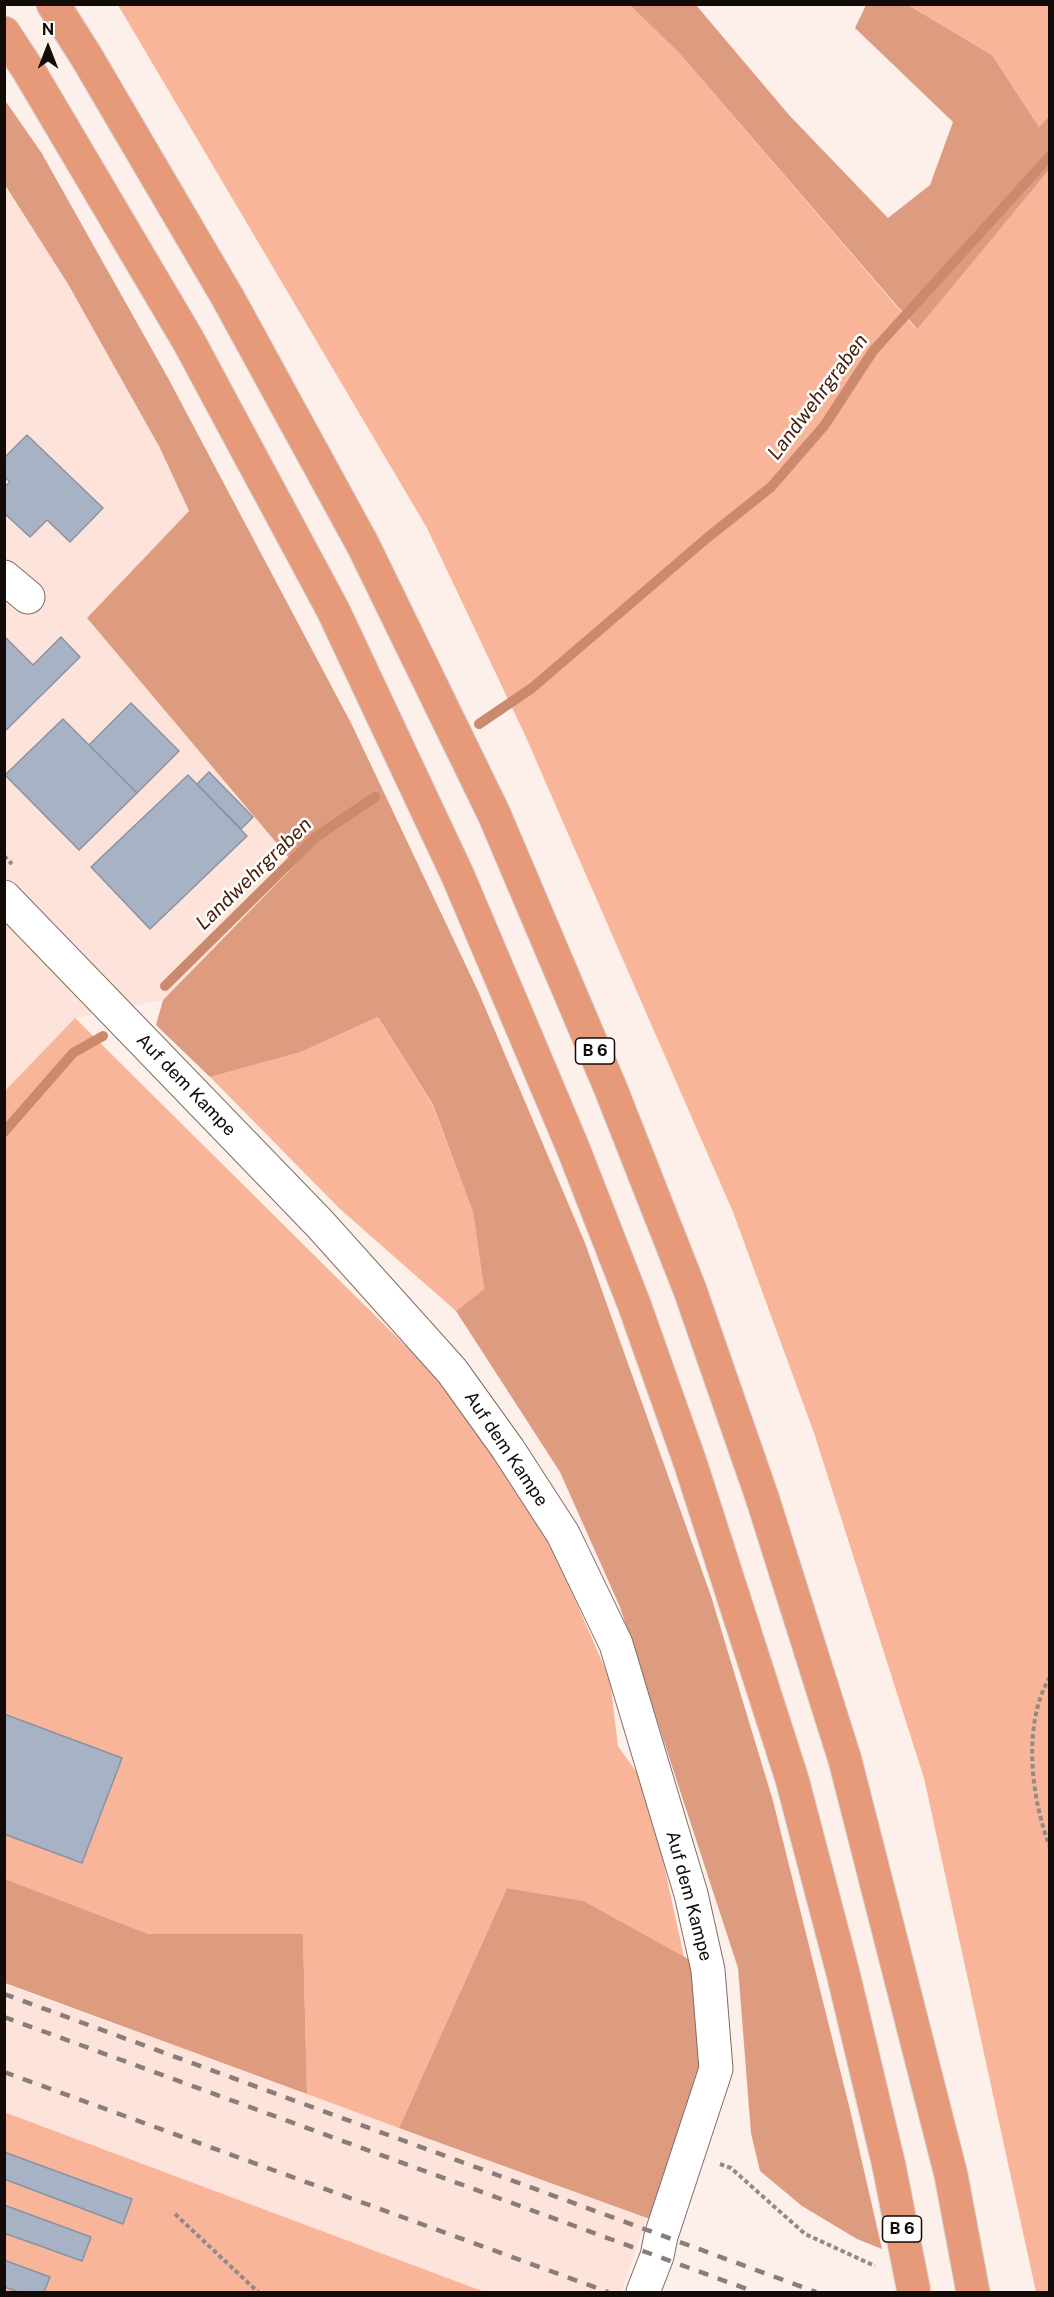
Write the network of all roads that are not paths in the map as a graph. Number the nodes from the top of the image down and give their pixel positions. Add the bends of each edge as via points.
1 (53, 4) edge
2 (4, 33) edge
3 (4, 897) edge
4 (643, 2292) edge
5 (914, 2292) edge
6 (973, 2292) edge

1 - 6 highway, B 6 via 228,298 363,545 494,814 610,1087 693,1301 762,1497 838,1738 951,2175
2 - 5 highway, B 6, bridge via 188,340 333,610 458,876 573,1148 690,1462 792,1779 889,2166
3 - 4 street, Auf dem Kampe via 320,1224 452,1371 563,1534 616,1644 691,1894 708,1970 716,2069

